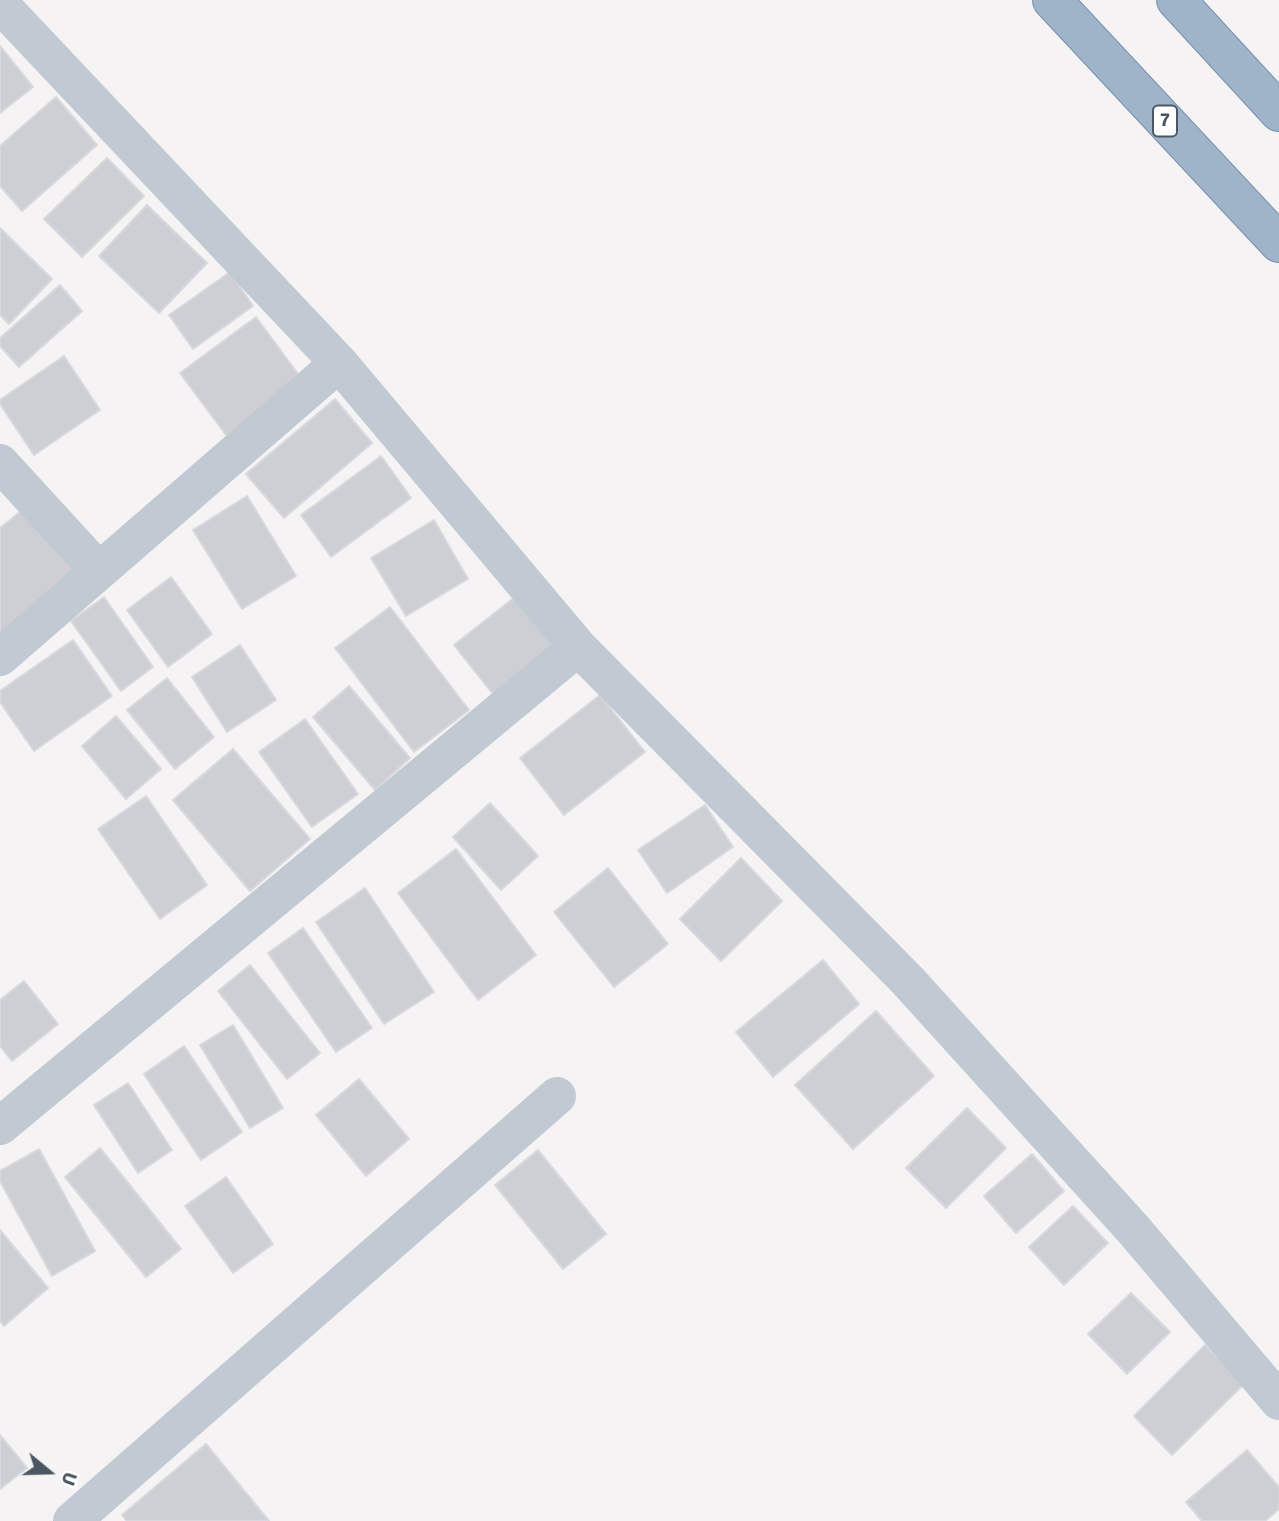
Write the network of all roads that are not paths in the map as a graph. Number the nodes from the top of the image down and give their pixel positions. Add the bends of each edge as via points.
1 (1052, 0) edge
2 (1176, 0) edge
3 (0, 4) edge
4 (1279, 112) edge
5 (1279, 243) edge
6 (339, 363) junction
7 (0, 463) edge
8 (99, 571) junction
9 (578, 647) junction
10 (0, 657) edge
11 (557, 1096) dead end
12 (0, 1126) edge
13 (1279, 1401) edge
14 (72, 1521) edge

1 - 5 highway, 7
2 - 4 highway
3 - 6 street
6 - 8 street
6 - 9 street
7 - 8 street
8 - 10 street
9 - 12 street
9 - 13 street via 908,981 1133,1229
11 - 14 street

